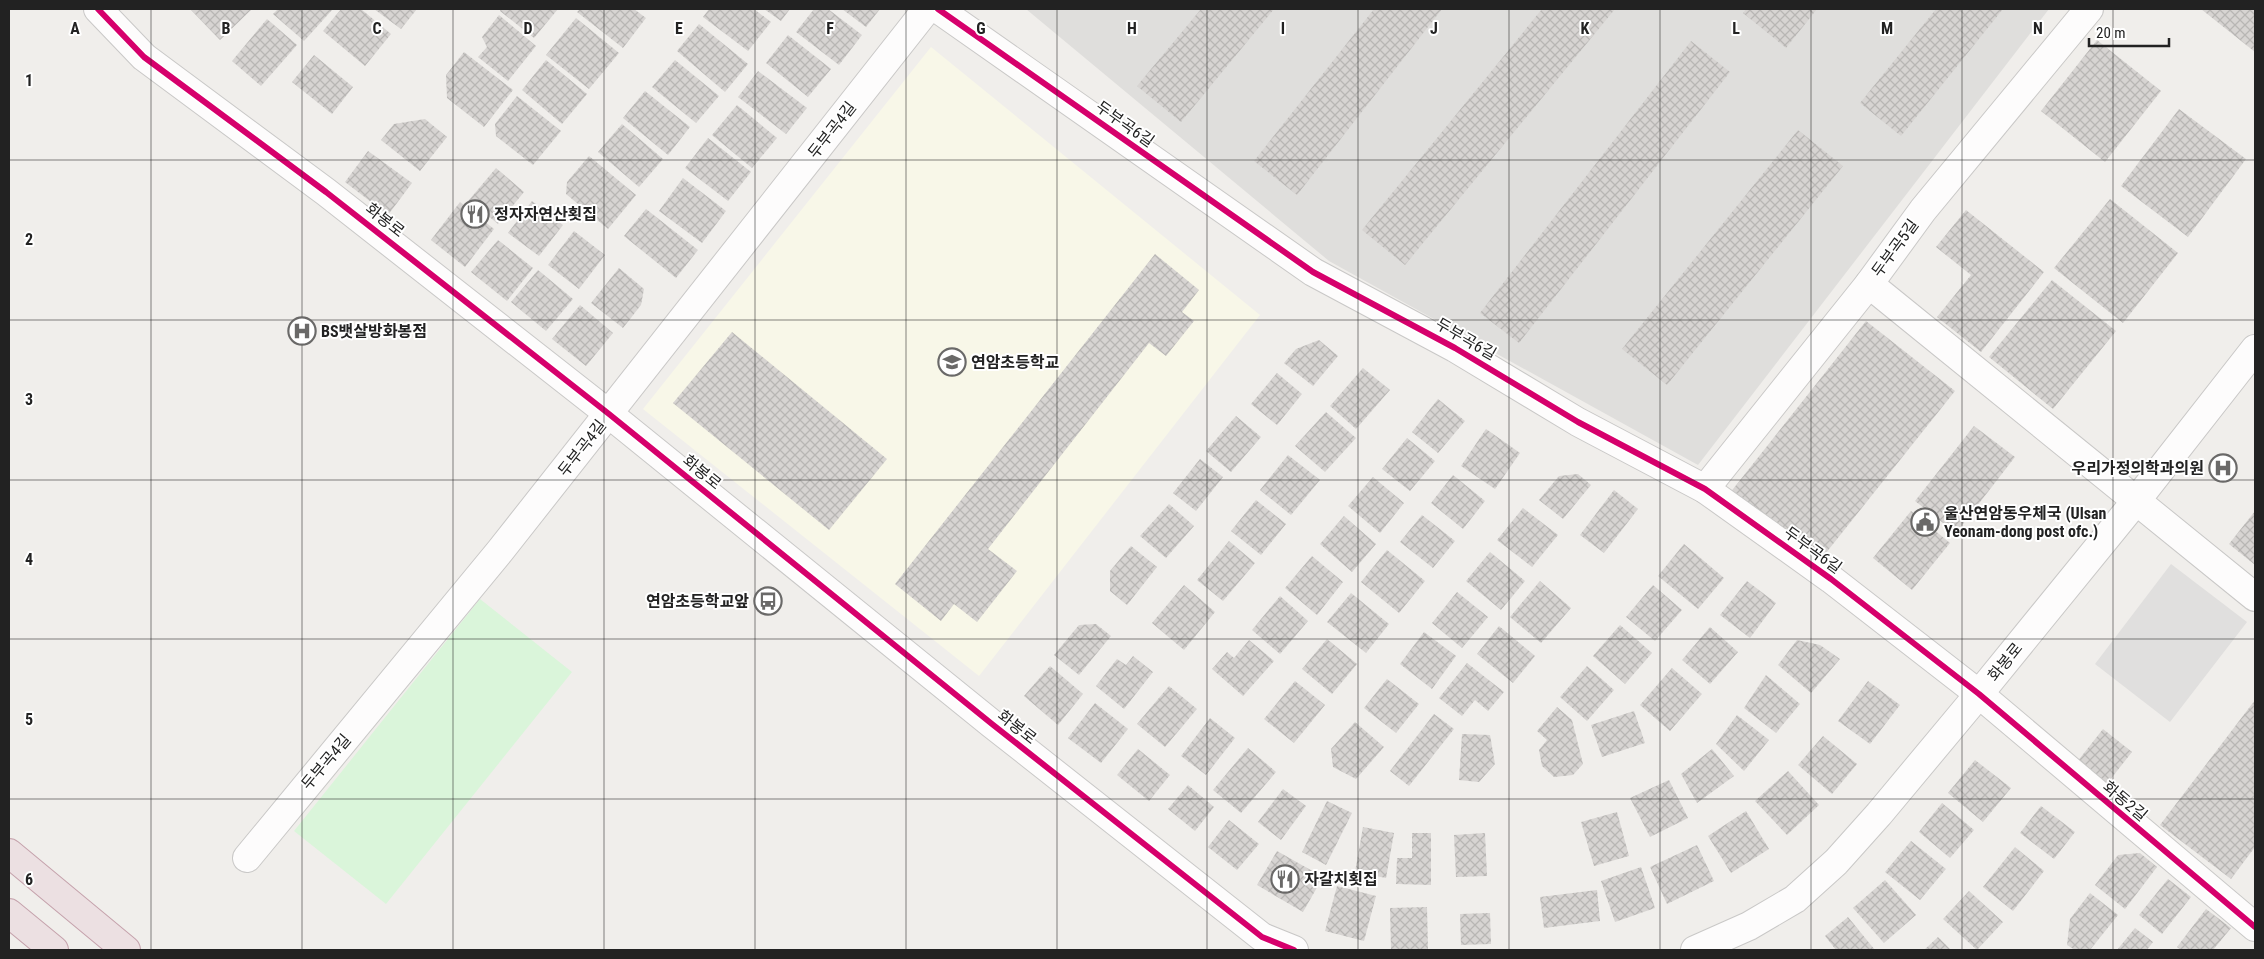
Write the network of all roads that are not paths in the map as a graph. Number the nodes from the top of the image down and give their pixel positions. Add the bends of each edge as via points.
1 (98, 9) edge
2 (927, 9) edge
3 (938, 9) edge
4 (2089, 9) edge
5 (1869, 284) junction
6 (2255, 349) edge
7 (609, 414) junction
8 (1705, 489) junction
9 (2136, 501) junction
10 (2255, 597) edge
11 (1979, 694) junction
12 (9, 853) edge
13 (247, 858) dead end
14 (9, 913) edge
15 (2255, 927) edge
16 (54, 950) edge
17 (126, 950) edge
18 (1294, 950) edge
19 (1695, 950) edge

1 - 7 street, 화봉로 via 144,57 326,192
2 - 7 street, 두부곡4길
3 - 8 street, 두부곡6길 via 1314,272 1455,348 1578,422
4 - 5 street, 두부곡5길 via 1922,210
5 - 8 street, 두부곡5길
5 - 9 street
6 - 9 street, 화봉로
7 - 13 street, 두부곡4길
7 - 18 street, 화봉로 via 968,706 1262,937
8 - 11 street, 두부곡6길 via 1830,579
9 - 10 street
9 - 11 street, 화봉로
11 - 15 street, 화동2길
11 - 19 street, 화봉로 via 1836,862 1795,899 1748,926
12 - 17 highway
14 - 16 highway

